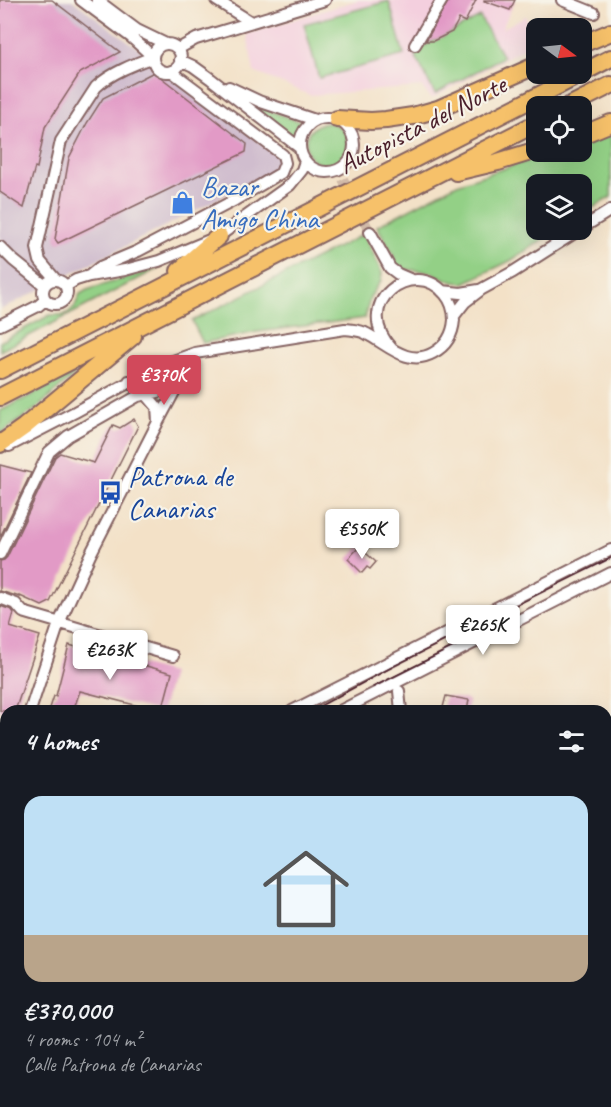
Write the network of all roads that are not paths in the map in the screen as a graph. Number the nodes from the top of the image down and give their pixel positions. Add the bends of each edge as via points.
1 (81, 0) edge
2 (216, 0) edge
3 (325, 0) edge
4 (442, 0) edge
5 (562, 0) edge
6 (100, 1) edge
7 (594, 13) dead end
8 (251, 22) junction
9 (611, 32) edge
10 (592, 40) edge
11 (166, 44) junction
12 (415, 45) dead end
13 (179, 55) junction
14 (153, 57) junction
15 (611, 58) edge
16 (592, 68) edge
17 (526, 70) edge
18 (171, 71) junction
19 (211, 78) junction
20 (559, 84) edge
21 (611, 85) edge
22 (589, 96) edge
23 (336, 119) junction
24 (315, 120) junction
25 (611, 123) edge
26 (526, 129) edge
27 (592, 131) edge
28 (300, 148) junction
29 (526, 153) edge
30 (305, 161) junction
31 (339, 168) junction
32 (428, 178) junction
33 (343, 180) tunnel mouth
34 (611, 210) edge
35 (592, 222) edge
36 (370, 232) tunnel mouth
37 (219, 236) junction
38 (563, 240) edge
39 (0, 247) edge
40 (390, 268) junction
41 (89, 276) junction
42 (55, 279) junction
43 (412, 280) junction
44 (44, 285) junction
45 (66, 286) junction
46 (158, 289) junction
47 (482, 289) junction
48 (389, 291) junction
49 (442, 291) junction
50 (45, 300) junction
51 (454, 316) junction
52 (154, 318) junction
53 (0, 324) edge
54 (392, 349) junction
55 (195, 353) junction
56 (0, 369) edge
57 (129, 381) junction
58 (177, 388) junction
59 (146, 394) junction
60 (0, 397) edge
61 (158, 422) junction
62 (0, 444) edge
63 (0, 450) edge
64 (611, 550) edge
65 (0, 554) edge
66 (611, 573) edge
67 (0, 598) edge
68 (59, 624) junction
69 (173, 656) dead end
70 (399, 691) dead end
71 (32, 705) edge
72 (304, 705) edge
73 (352, 705) edge
74 (400, 705) edge

1 - 14 street
2 - 8 street
3 - 8 street
4 - 12 street
5 - 7 street
6 - 11 street via 137,30
8 - 13 street via 196,39
9 - 10 highway
11 - 13 street via 171,44
11 - 14 street via 159,46
13 - 18 street via 177,67
13 - 19 street
14 - 18 street via 159,68
14 - 42 street via 96,87 61,141 37,248 40,261
15 - 16 highway, Autopista del Norte
17 - 23 highway via 413,116 371,121
18 - 41 street via 283,155 285,163 281,173 236,200
19 - 24 street via 261,102
19 - 28 street
20 - 46 highway, Autopista del Norte
21 - 22 highway
23 - 24 street
23 - 31 street via 353,139 351,156
24 - 28 street via 303,132
25 - 27 highway
26 - 32 highway, Autopista del Norte
28 - 30 street
29 - 32 highway
30 - 31 street via 317,170
30 - 37 street via 290,185
31 - 33 street
32 - 52 highway, Autopista del Norte
34 - 35 street
36 - 40 street
37 - 41 street via 159,261
37 - 46 highway
38 - 47 street
39 - 44 street
40 - 43 street
40 - 48 street
41 - 45 street
42 - 44 street
42 - 45 street
43 - 48 street
43 - 49 street via 428,282
44 - 50 street
45 - 50 street via 66,298 60,303
46 - 56 highway, Autopista del Norte
47 - 49 street
47 - 51 street
48 - 54 street via 377,321 384,341
49 - 51 street
50 - 53 street
51 - 54 street via 450,336 431,354 411,357
52 - 60 highway, Autopista del Norte
52 - 62 highway
54 - 55 street via 365,332 345,329
55 - 57 street
55 - 58 street
57 - 59 street
57 - 63 street
58 - 59 street
58 - 61 street
59 - 61 street via 157,407
59 - 65 street via 68,436 49,452
61 - 68 street
64 - 72 street
66 - 73 street
67 - 68 street via 16,604 23,612
68 - 69 street
68 - 71 street
70 - 74 street

